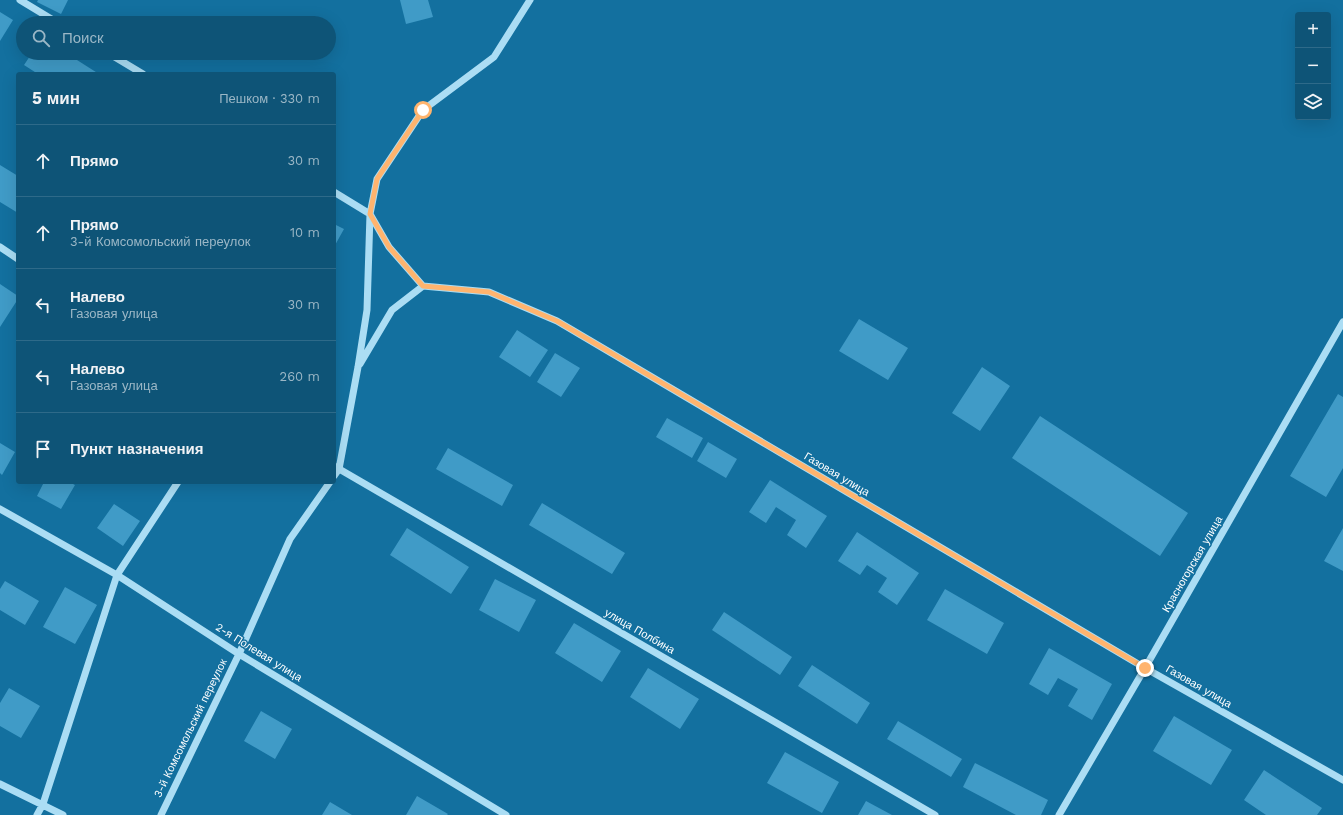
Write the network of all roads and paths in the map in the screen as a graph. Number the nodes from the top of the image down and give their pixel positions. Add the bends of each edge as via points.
1 (20, 0) edge
2 (530, 0) edge
3 (46, 16) edge
4 (120, 60) edge
5 (140, 72) edge
6 (336, 193) edge
7 (370, 214) junction
8 (0, 247) edge
9 (16, 258) edge
10 (423, 286) junction
11 (1343, 322) edge
12 (358, 367) junction
13 (336, 467) edge
14 (177, 484) edge
15 (329, 484) edge
16 (0, 509) edge
17 (117, 575) junction
18 (239, 654) junction
19 (1145, 668) junction
20 (1343, 780) edge
21 (0, 784) edge
22 (43, 804) junction
23 (37, 815) edge
24 (62, 815) edge
25 (161, 815) edge
26 (506, 815) edge
27 (935, 815) edge
28 (1059, 815) edge

1 - 3 street
2 - 7 street via 494,57 423,110 377,179
4 - 5 street
6 - 7 street
7 - 10 street via 389,247
7 - 12 street via 367,310
8 - 9 street
10 - 12 street via 392,310
10 - 19 street, Газовая улица via 489,292 557,321
11 - 19 street, Красногорская улица
12 - 13 street
13 - 27 street, улица Полбина
14 - 17 street
15 - 18 street, 3-й Комсомольский переулок via 290,539
16 - 17 street, 2-я Полевая улица
17 - 18 street, 2-я Полевая улица
17 - 22 street
18 - 25 street, 3-й Комсомольский переулок
18 - 26 street, 2-я Полевая улица
19 - 20 street, Газовая улица
19 - 28 street, Красногорская улица
21 - 22 street
22 - 23 street
22 - 24 street

